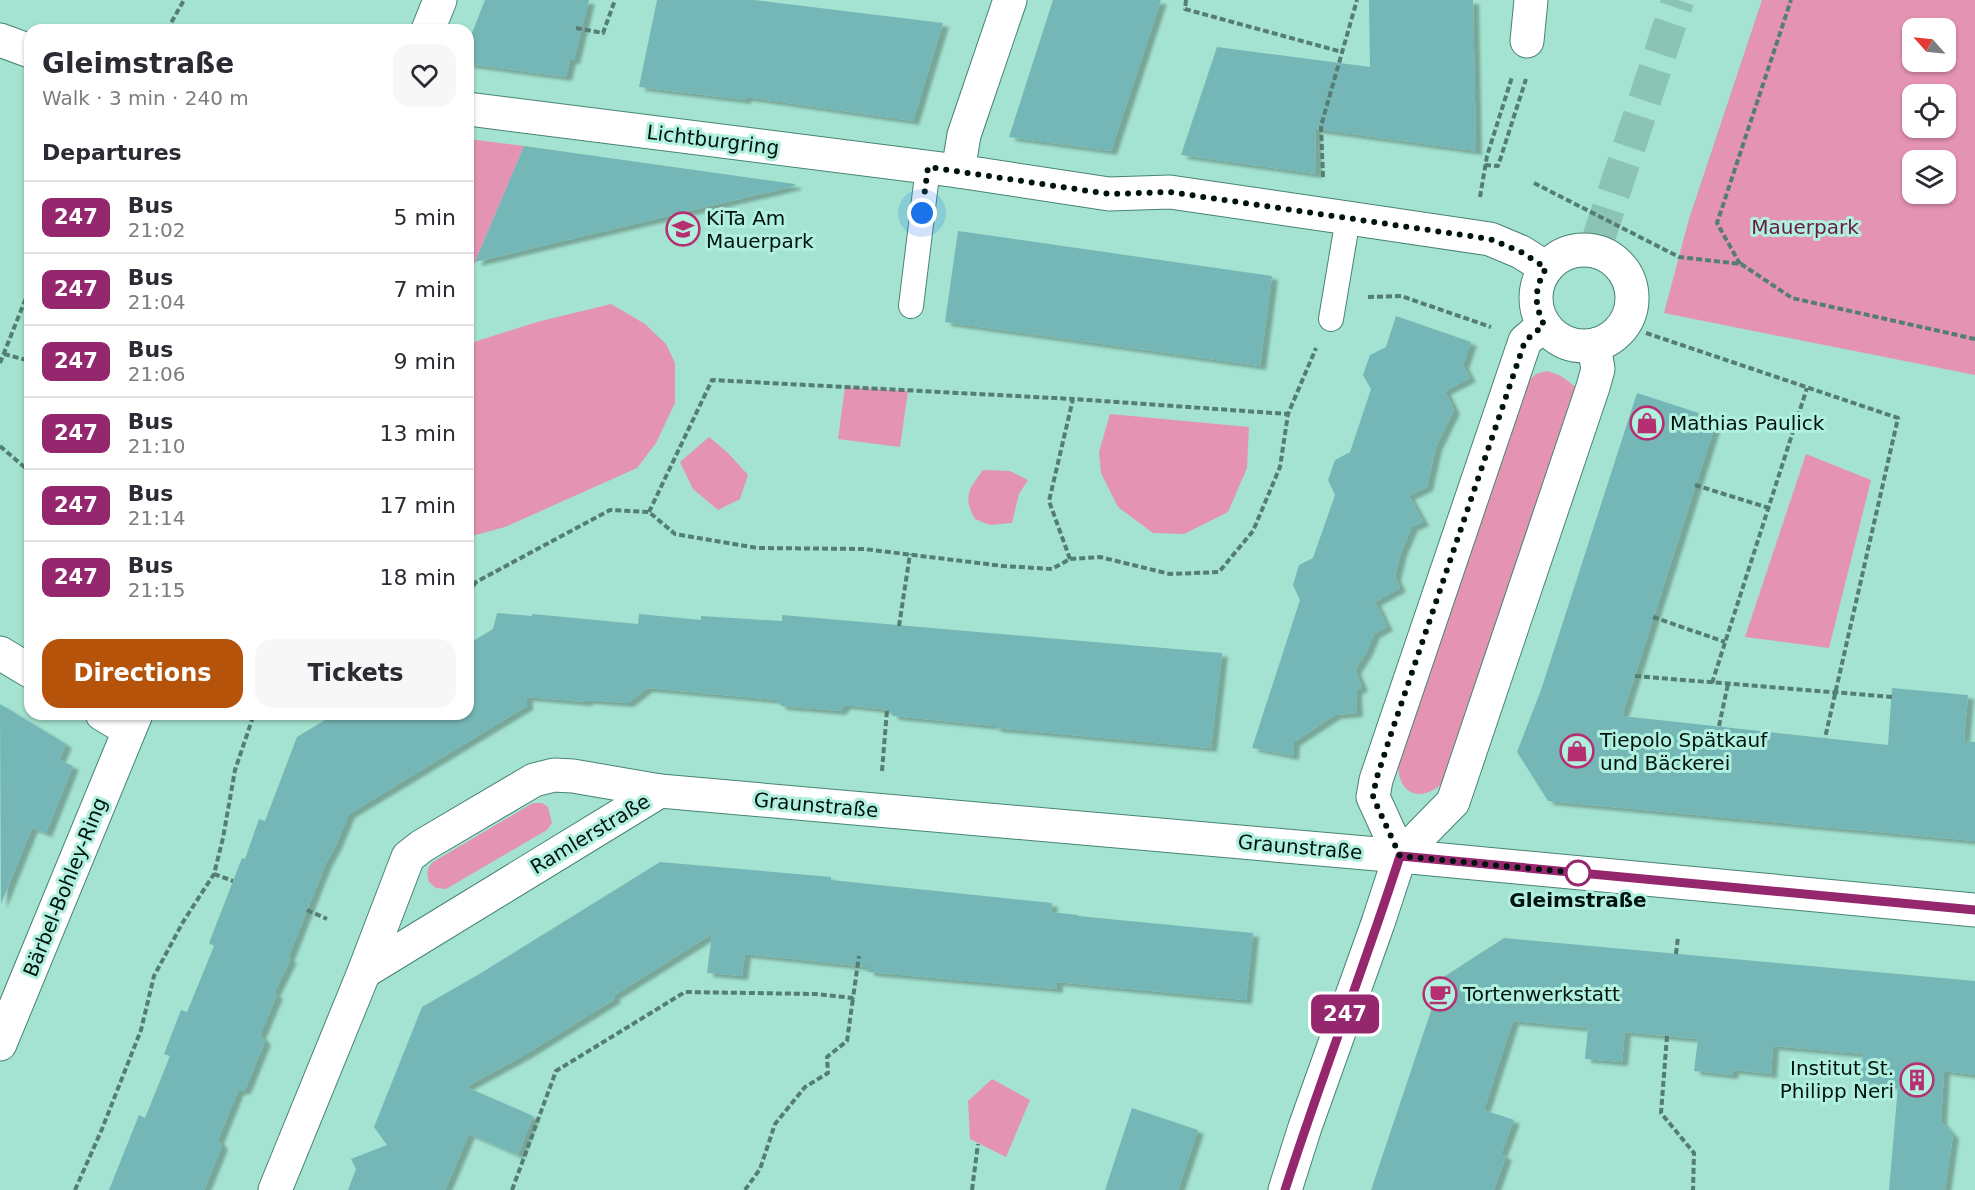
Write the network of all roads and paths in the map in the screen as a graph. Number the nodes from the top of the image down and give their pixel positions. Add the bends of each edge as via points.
1 (184, 0) edge
2 (440, 0) edge
3 (615, 0) edge
4 (1010, 0) edge
5 (1186, 0) edge
6 (1357, 0) edge
7 (1531, 0) edge
8 (1791, 0) edge
9 (170, 24) edge
10 (430, 24) edge
11 (576, 28) dead end
12 (0, 40) edge
13 (24, 49) edge
14 (1342, 52) junction
15 (1521, 53) junction
16 (474, 110) edge
17 (1485, 165) junction
18 (943, 169) junction
19 (1323, 178) dead end
20 (1534, 183) dead end
21 (1480, 197) dead end
22 (1348, 218) junction
23 (1741, 264) junction
24 (1546, 268) junction
25 (911, 306) dead end
26 (24, 307) edge
27 (1332, 320) junction
28 (1482, 323) dead end
29 (1544, 325) junction
30 (1646, 333) dead end
31 (1975, 339) edge
32 (1594, 345) junction
33 (4, 354) junction
34 (24, 359) edge
35 (0, 363) edge
36 (1807, 388) junction
37 (1073, 399) junction
38 (1288, 414) junction
39 (0, 446) edge
40 (24, 467) edge
41 (1695, 485) dead end
42 (1769, 508) junction
43 (649, 512) junction
44 (910, 554) junction
45 (1070, 559) junction
46 (474, 585) edge
47 (1653, 617) dead end
48 (899, 626) dead end
49 (1725, 642) junction
50 (0, 653) edge
51 (24, 667) edge
52 (1635, 676) dead end
53 (1712, 683) junction
54 (1728, 684) junction
55 (1835, 693) junction
56 (1892, 697) dead end
57 (887, 710) dead end
58 (252, 720) edge
59 (132, 722) edge
60 (1719, 726) dead end
61 (1825, 738) dead end
62 (660, 791) junction
63 (878, 810) junction
64 (1400, 856) junction
65 (214, 874) junction
66 (233, 881) dead end
67 (307, 910) dead end
68 (1975, 910) edge
69 (327, 919) dead end
70 (1678, 937) dead end
71 (1676, 954) dead end
72 (859, 956) dead end
73 (364, 972) junction
74 (853, 998) junction
75 (1667, 1036) dead end
76 (0, 1044) edge
77 (978, 1144) dead end
78 (75, 1190) edge
79 (275, 1190) edge
80 (512, 1190) edge
81 (745, 1190) edge
82 (972, 1190) edge
83 (1285, 1190) edge
84 (1693, 1190) edge

1 - 9 path
2 - 10 street
3 - 11 path via 603,33
4 - 18 street via 964,135
5 - 14 path via 1185,9
6 - 14 path
7 - 15 street
8 - 23 path via 1717,223
12 - 13 street
14 - 19 path via 1321,126
15 - 17 path
15 - 17 path via 1530,66 1498,166
16 - 18 street, Lichtburgring
17 - 21 path
18 - 22 street, Lichtburgring via 1109,194 1170,192
18 - 25 lane
20 - 23 path via 1679,257
22 - 24 street, Lichtburgring via 1490,239
22 - 27 lane
23 - 31 path via 1792,297
24 - 29 street via 1536,296
24 - 32 street via 1568,253 1596,246 1622,268 1632,298 1629,314 1609,339
26 - 33 path
27 - 28 path via 1368,297 1401,297
27 - 38 path via 1310,358
29 - 32 street via 1566,343
29 - 64 street via 1525,341 1376,780 1373,797
30 - 36 path
32 - 64 street via 1598,369 1593,387 1453,802
33 - 34 path
33 - 35 path
36 - 42 path
36 - 55 path via 1898,418
37 - 38 path
37 - 43 path via 711,380
37 - 45 path via 1049,501
38 - 45 path via 1280,467 1253,531 1219,572 1170,574 1100,557
39 - 40 path
41 - 42 path
42 - 49 path
43 - 44 path via 675,534 757,548 864,549
43 - 46 path via 610,510
44 - 45 path via 1052,569
44 - 48 path
47 - 49 path
49 - 53 path
50 - 51 street
52 - 53 path
53 - 54 path
54 - 55 path
54 - 60 path
55 - 56 path
55 - 61 path
57 - 63 path
58 - 65 path via 235,770
59 - 76 street, Bärbel-Bohley-Ring
62 - 63 street, Graunstraße
62 - 73 street, Ramlerstraße
62 - 73 street, Ramlerstraße via 554,775 534,780 422,846 408,857
63 - 64 street, Graunstraße
64 - 68 street, Graunstraße
64 - 83 street
65 - 66 path
65 - 78 path via 154,976 141,1030
67 - 69 path
70 - 71 path
72 - 74 path
73 - 79 street, Ramlerstraße
74 - 80 path via 685,992 556,1071
74 - 81 path via 847,1041 828,1057 828,1073 805,1087 775,1124 760,1169
75 - 84 path via 1661,1113 1694,1153
77 - 82 path

